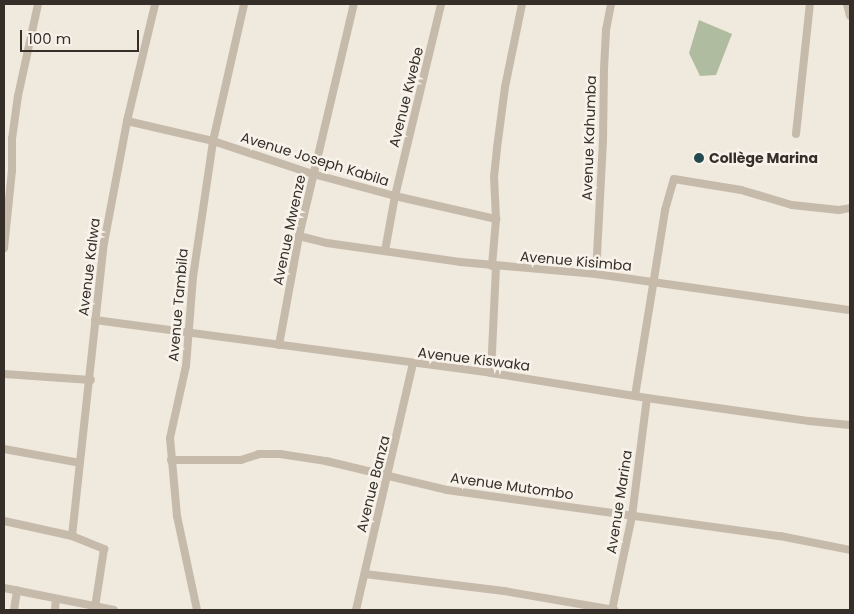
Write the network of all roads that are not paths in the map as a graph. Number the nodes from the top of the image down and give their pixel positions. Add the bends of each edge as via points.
1 (38, 4) edge
2 (154, 4) edge
3 (244, 4) edge
4 (354, 4) edge
5 (441, 4) edge
6 (522, 4) edge
7 (611, 4) edge
8 (810, 4) edge
9 (848, 4) edge
10 (850, 16) edge
11 (127, 121) junction
12 (796, 134) dead end
13 (213, 141) junction
14 (313, 174) junction
15 (395, 196) junction
16 (850, 208) edge
17 (496, 219) junction
18 (299, 236) junction
19 (4, 248) edge
20 (385, 251) junction
21 (494, 266) junction
22 (596, 274) junction
23 (654, 282) junction
24 (850, 310) edge
25 (95, 320) junction
26 (190, 333) junction
27 (279, 345) junction
28 (413, 364) junction
29 (491, 373) junction
30 (4, 374) edge
31 (90, 380) junction
32 (635, 396) junction
33 (647, 398) junction
34 (850, 425) edge
35 (4, 449) edge
36 (171, 460) junction
37 (80, 463) junction
38 (386, 475) junction
39 (632, 516) junction
40 (4, 521) edge
41 (72, 536) junction
42 (850, 550) edge
43 (365, 574) junction
44 (4, 588) edge
45 (17, 590) junction
46 (56, 599) junction
47 (95, 607) junction
48 (14, 610) edge
49 (55, 610) edge
50 (114, 610) edge
51 (192, 610) edge
52 (196, 610) edge
53 (356, 610) edge
54 (609, 610) edge

1 - 19 street via 16,104
2 - 11 street, Avenue Kalwa
3 - 13 street, Avenue Tambila
4 - 14 street, Avenue Mwenze
5 - 15 street, Avenue Kwebe
6 - 17 street via 496,148
7 - 22 street, Avenue Kahumba via 606,30
8 - 12 street
9 - 10 street
11 - 13 street, Avenue Joseph Kabila
11 - 25 street, Avenue Kalwa via 104,243
13 - 14 street, Avenue Joseph Kabila
13 - 26 street, Avenue Tambila via 198,228
14 - 15 street, Avenue Joseph Kabila
14 - 18 street, Avenue Mwenze
15 - 17 street, Avenue Joseph Kabila
15 - 20 street, Avenue Kwebe
16 - 23 street via 839,210 792,205 741,190 674,179 665,210
17 - 21 street
18 - 20 street, Avenue Kisimba
18 - 27 street, Avenue Mwenze
20 - 21 street, Avenue Kisimba
21 - 22 street, Avenue Kisimba
21 - 29 street
22 - 23 street, Avenue Kisimba
23 - 24 street, Avenue Kisimba
23 - 32 street
25 - 26 street, Avenue Kiswaka
25 - 31 street, Avenue Kalwa
26 - 27 street, Avenue Kiswaka
26 - 36 street, Avenue Tambila via 172,425
27 - 28 street, Avenue Kiswaka
28 - 29 street, Avenue Kiswaka
28 - 38 street, Avenue Banza
29 - 32 street, Avenue Kiswaka
30 - 31 street
31 - 37 street, Avenue Kalwa
32 - 33 street, Avenue Kiswaka
33 - 34 street, Avenue Kiswaka
33 - 39 street, Avenue Marina
35 - 37 street
36 - 38 street, Avenue Mutombo via 241,460 259,454 280,454
36 - 52 street, Avenue Tambila via 177,516
37 - 41 street, Avenue Kalwa
38 - 39 street, Avenue Mutombo via 447,490
38 - 43 street, Avenue Banza
39 - 42 street, Avenue Mutombo via 780,536
39 - 54 street, Avenue Marina
40 - 41 street
41 - 47 street via 104,549
43 - 53 street, Avenue Banza
43 - 54 street via 494,590
44 - 45 street
45 - 46 street
45 - 48 street
46 - 47 street
46 - 49 street
47 - 50 street
51 - 52 street

